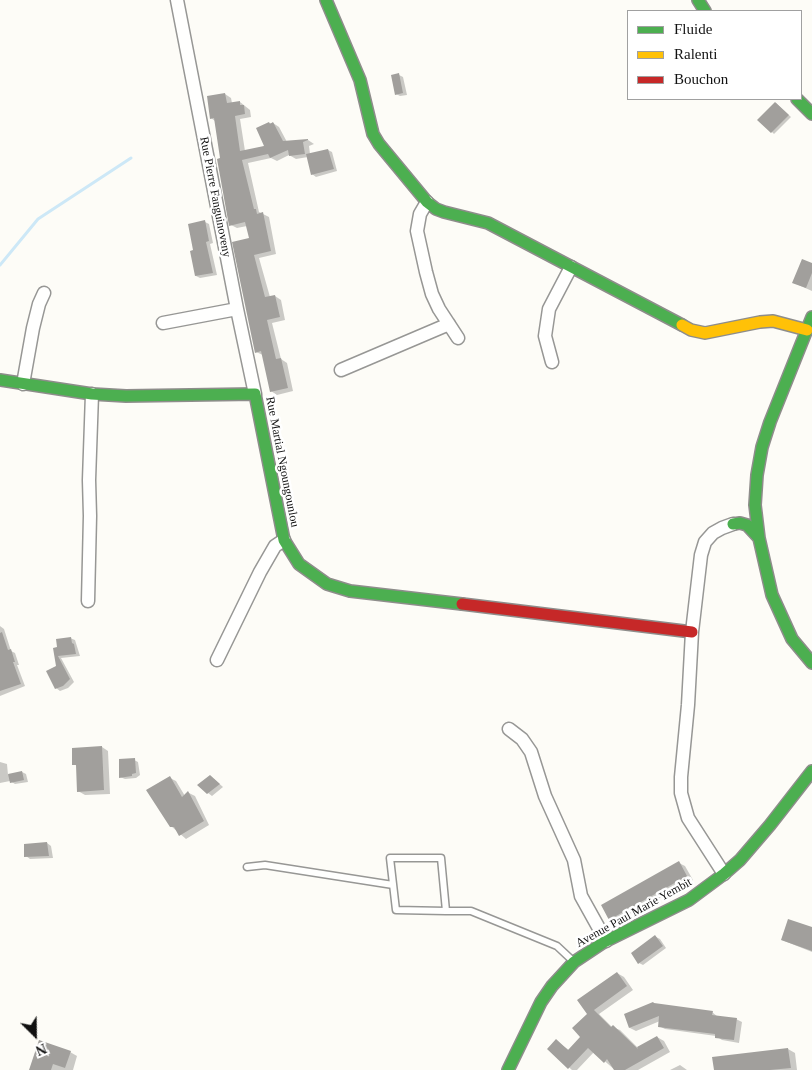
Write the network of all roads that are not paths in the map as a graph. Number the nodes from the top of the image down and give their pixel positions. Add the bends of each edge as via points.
1 (177, 0) edge
2 (326, 0) edge
3 (427, 202) junction
4 (571, 267) junction
5 (44, 293) dead end
6 (237, 309) junction
7 (812, 317) edge
8 (163, 323) dead end
9 (449, 324) junction
10 (807, 330) junction
11 (458, 338) dead end
12 (552, 362) dead end
13 (341, 370) dead end
14 (0, 380) edge
15 (23, 384) junction
16 (92, 394) junction
17 (255, 394) junction
18 (756, 505) junction
19 (732, 524) junction
20 (758, 538) junction
21 (284, 540) junction
22 (88, 600) dead end
23 (692, 632) junction
24 (217, 660) dead end
25 (812, 663) edge
26 (510, 729) dead end
27 (812, 772) edge
28 (247, 867) dead end
29 (724, 874) junction
30 (393, 885) junction
31 (446, 911) junction
32 (606, 941) junction
33 (574, 962) junction
34 (508, 1070) edge

1 - 6 street, Rue Pierre Fanguinoveny
2 - 3 street via 360,80 373,134
3 - 4 street via 444,212 488,223
3 - 9 street via 420,214 417,231 432,294
4 - 10 street via 691,330 705,333 773,321
4 - 12 street via 547,316 545,336
5 - 15 street via 33,328
6 - 8 street
6 - 17 street, Rue Pierre Fanguinoveny
7 - 10 street
9 - 11 street
9 - 13 street
10 - 18 street via 762,447
14 - 15 street, Rue Martial Ngoungounlou
15 - 16 street, Rue Martial Ngoungounlou
16 - 17 street, Rue Martial Ngoungounlou
16 - 22 street
17 - 21 street, Rue Martial Ngoungounlou
18 - 19 street via 748,516
18 - 20 street
19 - 20 street via 747,525
19 - 23 street via 713,533 705,542
20 - 25 street via 777,609 792,639
21 - 23 street, Rue Martial Ngoungounlou via 299,564 310,574 327,584 350,591
21 - 24 street via 275,546 260,572
23 - 29 street via 681,793 688,818
26 - 32 street via 531,752 548,803 574,860 580,896
27 - 29 street, Avenue Paul Marie Yembit via 740,860
28 - 30 lane via 265,864
29 - 32 street, Avenue Paul Marie Yembit via 688,900
30 - 31 lane via 396,910
30 - 31 lane via 390,858 441,858
31 - 33 lane via 471,911 557,946
32 - 33 street, Avenue Paul Marie Yembit
33 - 34 street, Avenue Paul Marie Yembit via 541,1002

